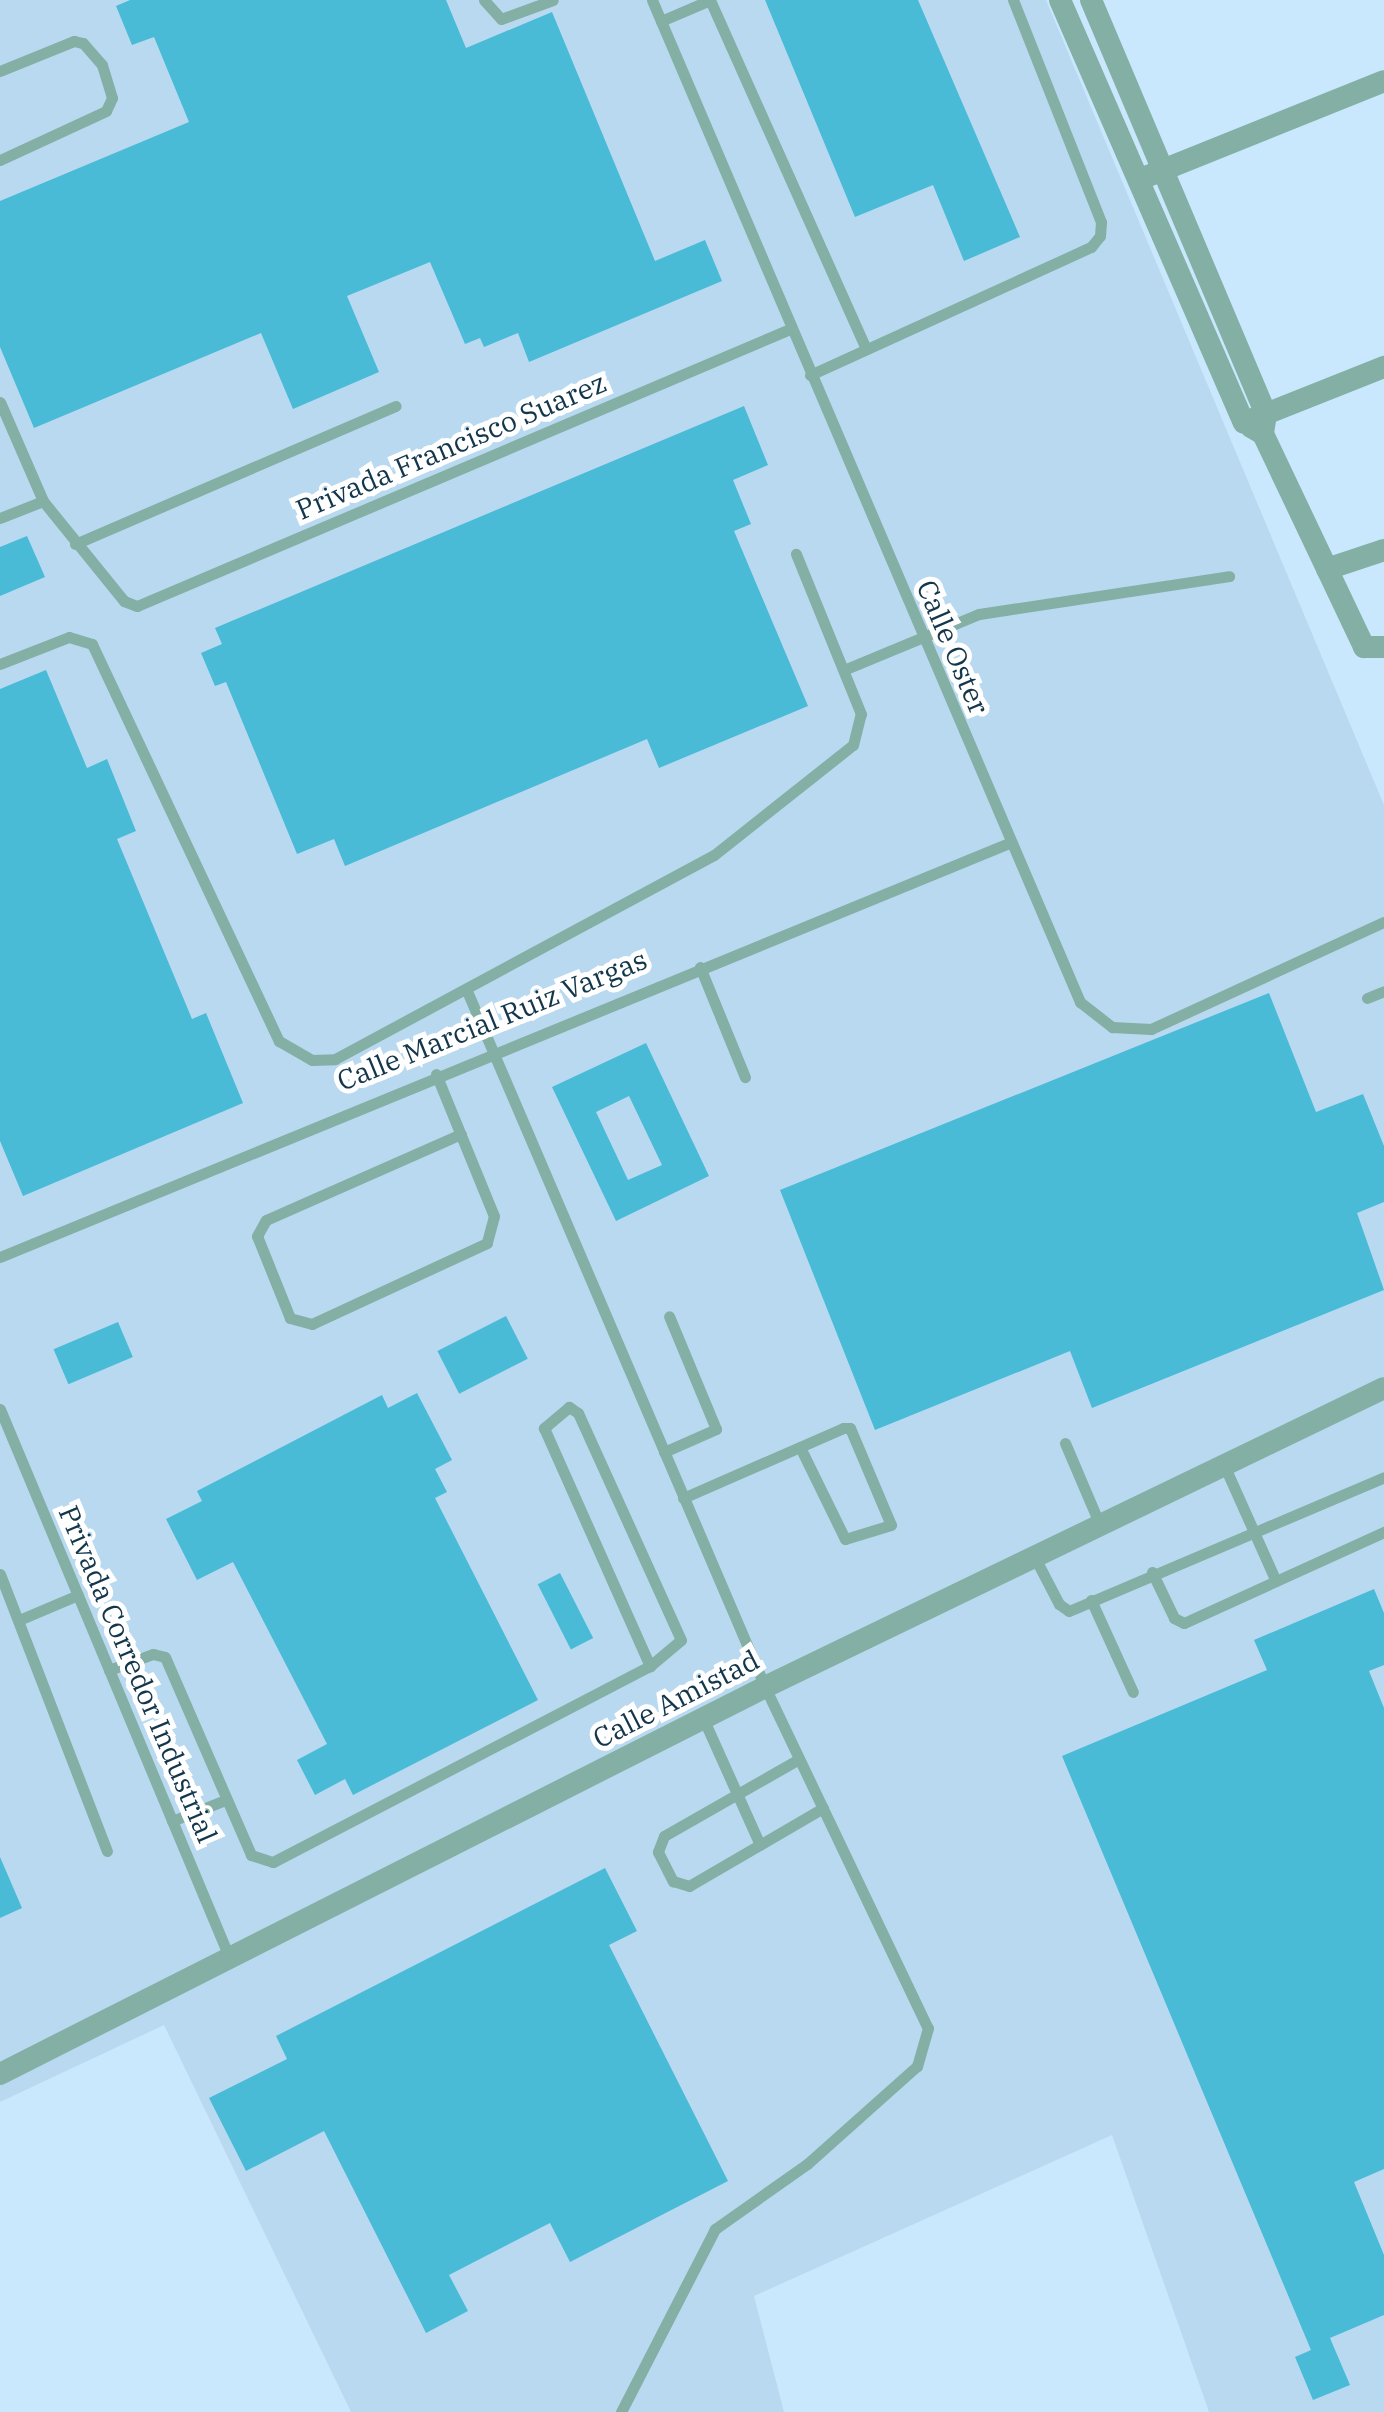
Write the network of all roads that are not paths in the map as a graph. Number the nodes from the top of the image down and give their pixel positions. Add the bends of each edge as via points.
1 (484, 0) edge
2 (552, 0) edge
3 (652, 0) edge
4 (710, 0) edge
5 (1013, 0) edge
6 (1060, 0) edge
7 (1091, 0) edge
8 (660, 21) junction
9 (0, 70) edge
10 (1384, 81) edge
11 (0, 160) edge
12 (1162, 170) junction
13 (1136, 181) junction
14 (790, 329) junction
15 (866, 349) junction
16 (1384, 367) edge
17 (810, 375) junction
18 (0, 402) edge
19 (396, 406) dead end
20 (1258, 424) junction
21 (43, 501) junction
22 (0, 518) edge
23 (76, 544) junction
24 (1384, 550) edge
25 (796, 554) dead end
26 (1327, 569) junction
27 (1229, 576) dead end
28 (921, 636) junction
29 (1374, 647) edge
30 (0, 664) edge
31 (846, 669) junction
32 (1009, 843) junction
33 (1384, 922) edge
34 (700, 967) junction
35 (466, 991) junction
36 (1384, 991) edge
37 (1367, 998) dead end
38 (491, 1051) junction
39 (436, 1074) junction
40 (745, 1077) dead end
41 (460, 1134) junction
42 (0, 1238) edge
43 (3, 1255) edge
44 (669, 1316) dead end
45 (1384, 1388) edge
46 (0, 1409) edge
47 (1064, 1443) dead end
48 (800, 1447) junction
49 (664, 1452) junction
50 (1224, 1465) junction
51 (1384, 1478) edge
52 (683, 1498) junction
53 (1100, 1525) junction
54 (1253, 1529) junction
55 (1384, 1532) edge
56 (1034, 1556) junction
57 (1152, 1572) junction
58 (0, 1574) edge
59 (1276, 1581) junction
60 (78, 1595) junction
61 (1091, 1600) junction
62 (19, 1620) junction
63 (650, 1666) junction
64 (109, 1670) junction
65 (765, 1687) junction
66 (1133, 1692) dead end
67 (703, 1718) junction
68 (799, 1759) junction
69 (737, 1794) junction
70 (225, 1800) junction
71 (823, 1808) junction
72 (172, 1821) junction
73 (760, 1845) junction
74 (107, 1851) dead end
75 (230, 1959) junction
76 (0, 2074) edge
77 (620, 2412) edge

1 - 2 lane via 501,19
3 - 8 lane, Calle Oster
4 - 8 lane
4 - 15 lane
5 - 15 lane via 1101,222 1100,236 1091,247
6 - 13 street
7 - 12 street
8 - 14 lane, Calle Oster
9 - 11 lane via 74,40 102,64 112,98 106,111
10 - 12 street
12 - 13 street
12 - 20 street
13 - 20 street
14 - 17 lane, Calle Oster
14 - 23 lane, Privada Francisco Suarez via 130,606
15 - 17 lane
16 - 20 street
17 - 28 lane, Calle Oster
18 - 21 lane
19 - 23 lane
20 - 26 street
21 - 22 lane
21 - 23 lane
24 - 26 street
25 - 31 lane
26 - 29 street
27 - 28 lane via 979,614
28 - 31 lane
28 - 32 lane, Calle Oster
30 - 35 lane via 69,637 82,637 102,657 279,1041 293,1054 334,1059
31 - 35 lane via 860,730 854,745 826,769 714,856
32 - 33 lane, Calle Oster via 1067,983 1112,1027 1151,1029 1172,1022
32 - 34 lane, Calle Marcial Ruiz Vargas
34 - 38 lane, Calle Marcial Ruiz Vargas
34 - 40 lane
35 - 38 lane
36 - 37 lane
38 - 39 lane, Calle Marcial Ruiz Vargas
38 - 49 lane
39 - 41 lane
39 - 43 lane, Calle Marcial Ruiz Vargas
41 - 41 lane via 494,1216 487,1244 312,1324 290,1318 257,1236 266,1220
42 - 43 lane
44 - 49 lane via 716,1428
45 - 50 street, Calle Amistad
46 - 60 lane, Privada Corredor Industrial
47 - 53 lane
48 - 48 lane via 844,1428 854,1431 891,1525 844,1540
48 - 52 lane
49 - 52 lane
50 - 53 street, Calle Amistad
50 - 54 lane
51 - 54 lane
52 - 65 lane
53 - 56 street, Calle Amistad
54 - 57 lane
54 - 59 lane
55 - 59 lane
56 - 61 lane via 1064,1608
56 - 65 street, Calle Amistad
57 - 59 lane via 1184,1624
57 - 61 lane
58 - 62 lane
60 - 62 lane
60 - 64 lane, Privada Corredor Industrial
61 - 66 lane
62 - 74 lane
63 - 63 lane via 681,1640 578,1412 569,1408 544,1428
63 - 70 lane via 273,1862 251,1854
64 - 70 lane via 153,1654 165,1657
64 - 72 lane, Privada Corredor Industrial
65 - 67 street, Calle Amistad
65 - 68 lane
67 - 69 lane
67 - 75 street, Calle Amistad
68 - 69 lane
68 - 71 lane
69 - 73 lane
69 - 73 lane via 664,1836 658,1852 673,1882 690,1886
70 - 72 lane
71 - 73 lane
71 - 77 lane via 928,2028 926,2051 807,2164 715,2229
72 - 75 lane, Privada Corredor Industrial
75 - 76 street, Calle Amistad

